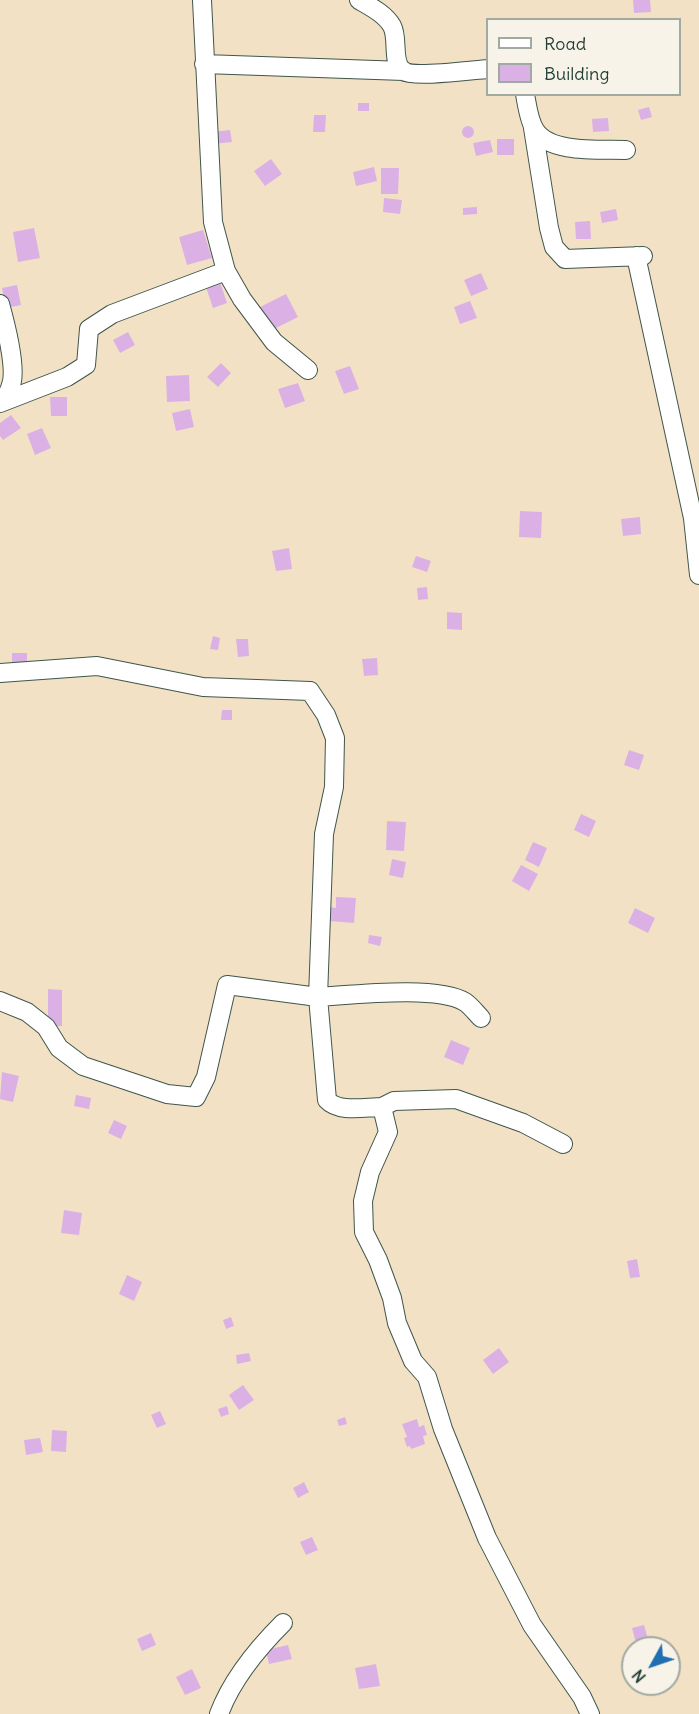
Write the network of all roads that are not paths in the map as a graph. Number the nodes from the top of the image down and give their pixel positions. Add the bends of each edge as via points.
1 (202, 0) edge
2 (359, 0) edge
3 (204, 64) junction
4 (486, 69) edge
5 (404, 71) junction
6 (525, 96) edge
7 (533, 128) junction
8 (626, 150) dead end
9 (226, 271) junction
10 (0, 304) edge
11 (308, 370) dead end
12 (0, 402) edge
13 (699, 574) edge
14 (0, 673) edge
15 (318, 997) junction
16 (0, 1001) edge
17 (481, 1018) dead end
18 (382, 1107) junction
19 (563, 1144) dead end
20 (283, 1623) dead end
21 (219, 1714) edge
22 (590, 1714) edge

1 - 3 street
2 - 5 street via 393,27 398,63
3 - 5 street
3 - 9 street via 213,222
4 - 5 street via 417,74
6 - 7 street
7 - 8 street via 542,139 556,146
7 - 13 street via 554,247 565,259 639,256 693,518
9 - 11 street via 274,342
9 - 12 street via 112,314 89,329 86,365 67,377
10 - 12 street via 13,383
14 - 15 street via 97,666 203,687 310,691 335,738 334,787 324,834
15 - 16 street via 227,984 206,1077 196,1097 167,1094 83,1066 59,1048 46,1027 27,1012
15 - 17 street via 426,992 465,1002
15 - 18 street via 327,1100 332,1106 343,1108
18 - 19 street via 394,1101 456,1099 523,1123
18 - 22 street via 388,1132 370,1172 363,1201 364,1232 378,1260 413,1361 427,1377 487,1538 532,1625 582,1696
20 - 21 street via 259,1646 226,1696

